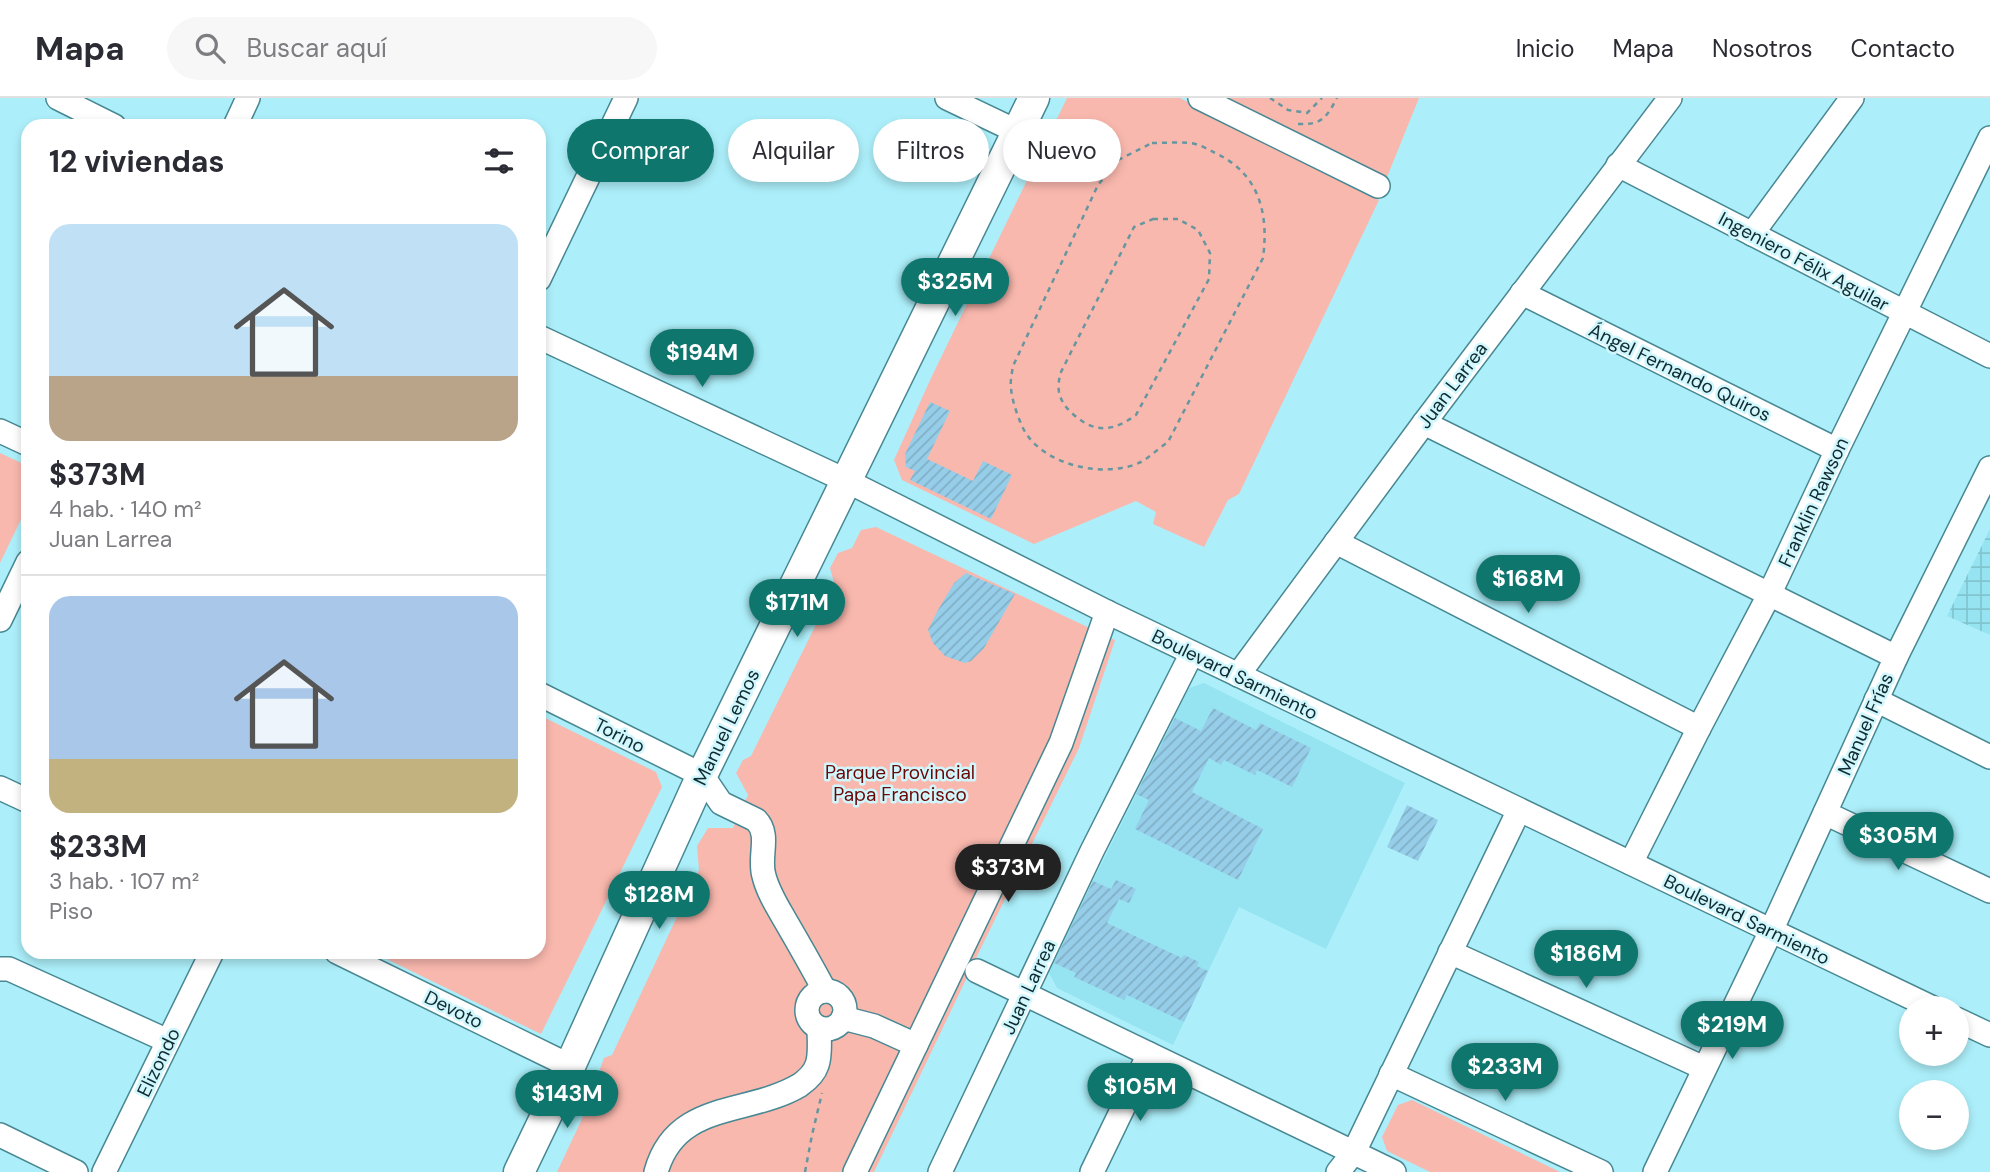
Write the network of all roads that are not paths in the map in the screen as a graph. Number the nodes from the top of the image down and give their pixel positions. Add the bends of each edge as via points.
1 (58, 98) edge
2 (248, 98) edge
3 (626, 98) edge
4 (947, 98) edge
5 (1034, 98) edge
6 (1200, 98) edge
7 (1670, 98) edge
8 (1852, 98) edge
9 (100, 119) edge
10 (238, 119) edge
11 (1024, 119) edge
12 (1003, 125) edge
13 (1990, 138) edge
14 (1003, 163) edge
15 (1618, 165) junction
16 (1378, 186) dead end
17 (1752, 234) junction
18 (546, 264) edge
19 (1522, 293) junction
20 (1904, 313) junction
21 (546, 340) edge
22 (1990, 356) edge
23 (1424, 423) junction
24 (0, 431) edge
25 (21, 441) edge
26 (1838, 450) junction
27 (1990, 468) edge
28 (847, 481) junction
29 (1336, 542) junction
30 (21, 576) edge
31 (1769, 595) junction
32 (1107, 612) junction
33 (0, 620) edge
34 (1192, 653) junction
35 (1896, 657) junction
36 (1238, 675) junction
37 (546, 697) edge
38 (1876, 700) junction
39 (1699, 728) junction
40 (1990, 757) edge
41 (702, 775) junction
42 (0, 788) edge
43 (21, 798) edge
44 (1519, 810) junction
45 (1825, 813) junction
46 (1631, 863) junction
47 (1990, 891) edge
48 (1771, 930) junction
49 (1450, 952) junction
50 (209, 959) edge
51 (351, 959) edge
52 (0, 969) edge
53 (977, 971) dead end
54 (825, 991) junction
55 (1024, 994) junction
56 (1908, 996) edge
57 (844, 1018) junction
58 (1969, 1025) edge
59 (819, 1028) junction
60 (1990, 1035) edge
61 (169, 1041) junction
62 (916, 1045) junction
63 (1149, 1054) junction
64 (570, 1066) junction
65 (1704, 1068) junction
66 (1391, 1074) junction
67 (0, 1135) edge
68 (1354, 1152) junction
69 (76, 1172) edge
70 (104, 1172) edge
71 (519, 1172) edge
72 (656, 1172) edge
73 (855, 1172) edge
74 (940, 1172) edge
75 (1092, 1172) edge
76 (1338, 1172) edge
77 (1394, 1172) edge
78 (1601, 1172) edge
79 (1655, 1172) edge

1 - 9 street
2 - 10 street
3 - 18 street
4 - 12 street
5 - 11 main road, Manuel Lemos
6 - 16 street
7 - 15 street, Juan Larrea
8 - 17 street
13 - 20 street, Franklin Rawson
14 - 28 main road, Manuel Lemos
15 - 17 street, Ingeniero Félix Aguilar
15 - 19 street, Juan Larrea
17 - 20 street, Ingeniero Félix Aguilar
19 - 23 street, Juan Larrea
19 - 26 street, Ángel Fernando Quiros
20 - 22 street, Ingeniero Félix Aguilar
20 - 26 street, Franklin Rawson
21 - 28 street, Boulevard Sarmiento
23 - 29 street, Juan Larrea
23 - 31 street
24 - 25 street
26 - 31 street, Franklin Rawson
27 - 35 street, Manuel Frías
28 - 32 street, Boulevard Sarmiento
28 - 41 main road, Manuel Lemos
29 - 36 street, Juan Larrea
29 - 39 street
30 - 33 street
31 - 35 street
31 - 39 street, Franklin Rawson
32 - 34 street, Boulevard Sarmiento
32 - 62 street via 1061,743
34 - 36 street, Boulevard Sarmiento
34 - 55 street, Juan Larrea
35 - 38 street, Manuel Frías
36 - 44 street, Boulevard Sarmiento
37 - 41 street, Torino
38 - 40 street
38 - 45 street, Manuel Frías
39 - 46 street, Franklin Rawson
41 - 54 street via 721,803 756,820 763,829 761,867 768,889
41 - 64 main road, Manuel Lemos
42 - 43 street
44 - 46 street, Boulevard Sarmiento
44 - 49 street
45 - 47 street
45 - 48 street, Manuel Frías
46 - 48 street, Boulevard Sarmiento
48 - 56 street, Boulevard Sarmiento
48 - 65 street, Manuel Frías
49 - 65 street
49 - 66 street
50 - 61 street, Elizondo
51 - 64 street, Devoto
52 - 61 street via 9,969
53 - 55 street
54 - 57 street via 842,1000
54 - 59 street via 813,995 807,1007 809,1020
55 - 63 street
55 - 74 street, Juan Larrea
57 - 59 street via 831,1029
57 - 62 street
58 - 60 street
59 - 72 street via 818,1065 805,1082 777,1096 692,1122 667,1146
61 - 70 street, Elizondo
62 - 73 street
63 - 68 street
63 - 75 street
64 - 71 main road, Manuel Lemos
65 - 79 street, Manuel Frías
66 - 68 street
66 - 78 street
67 - 69 street
68 - 76 street
68 - 77 street

